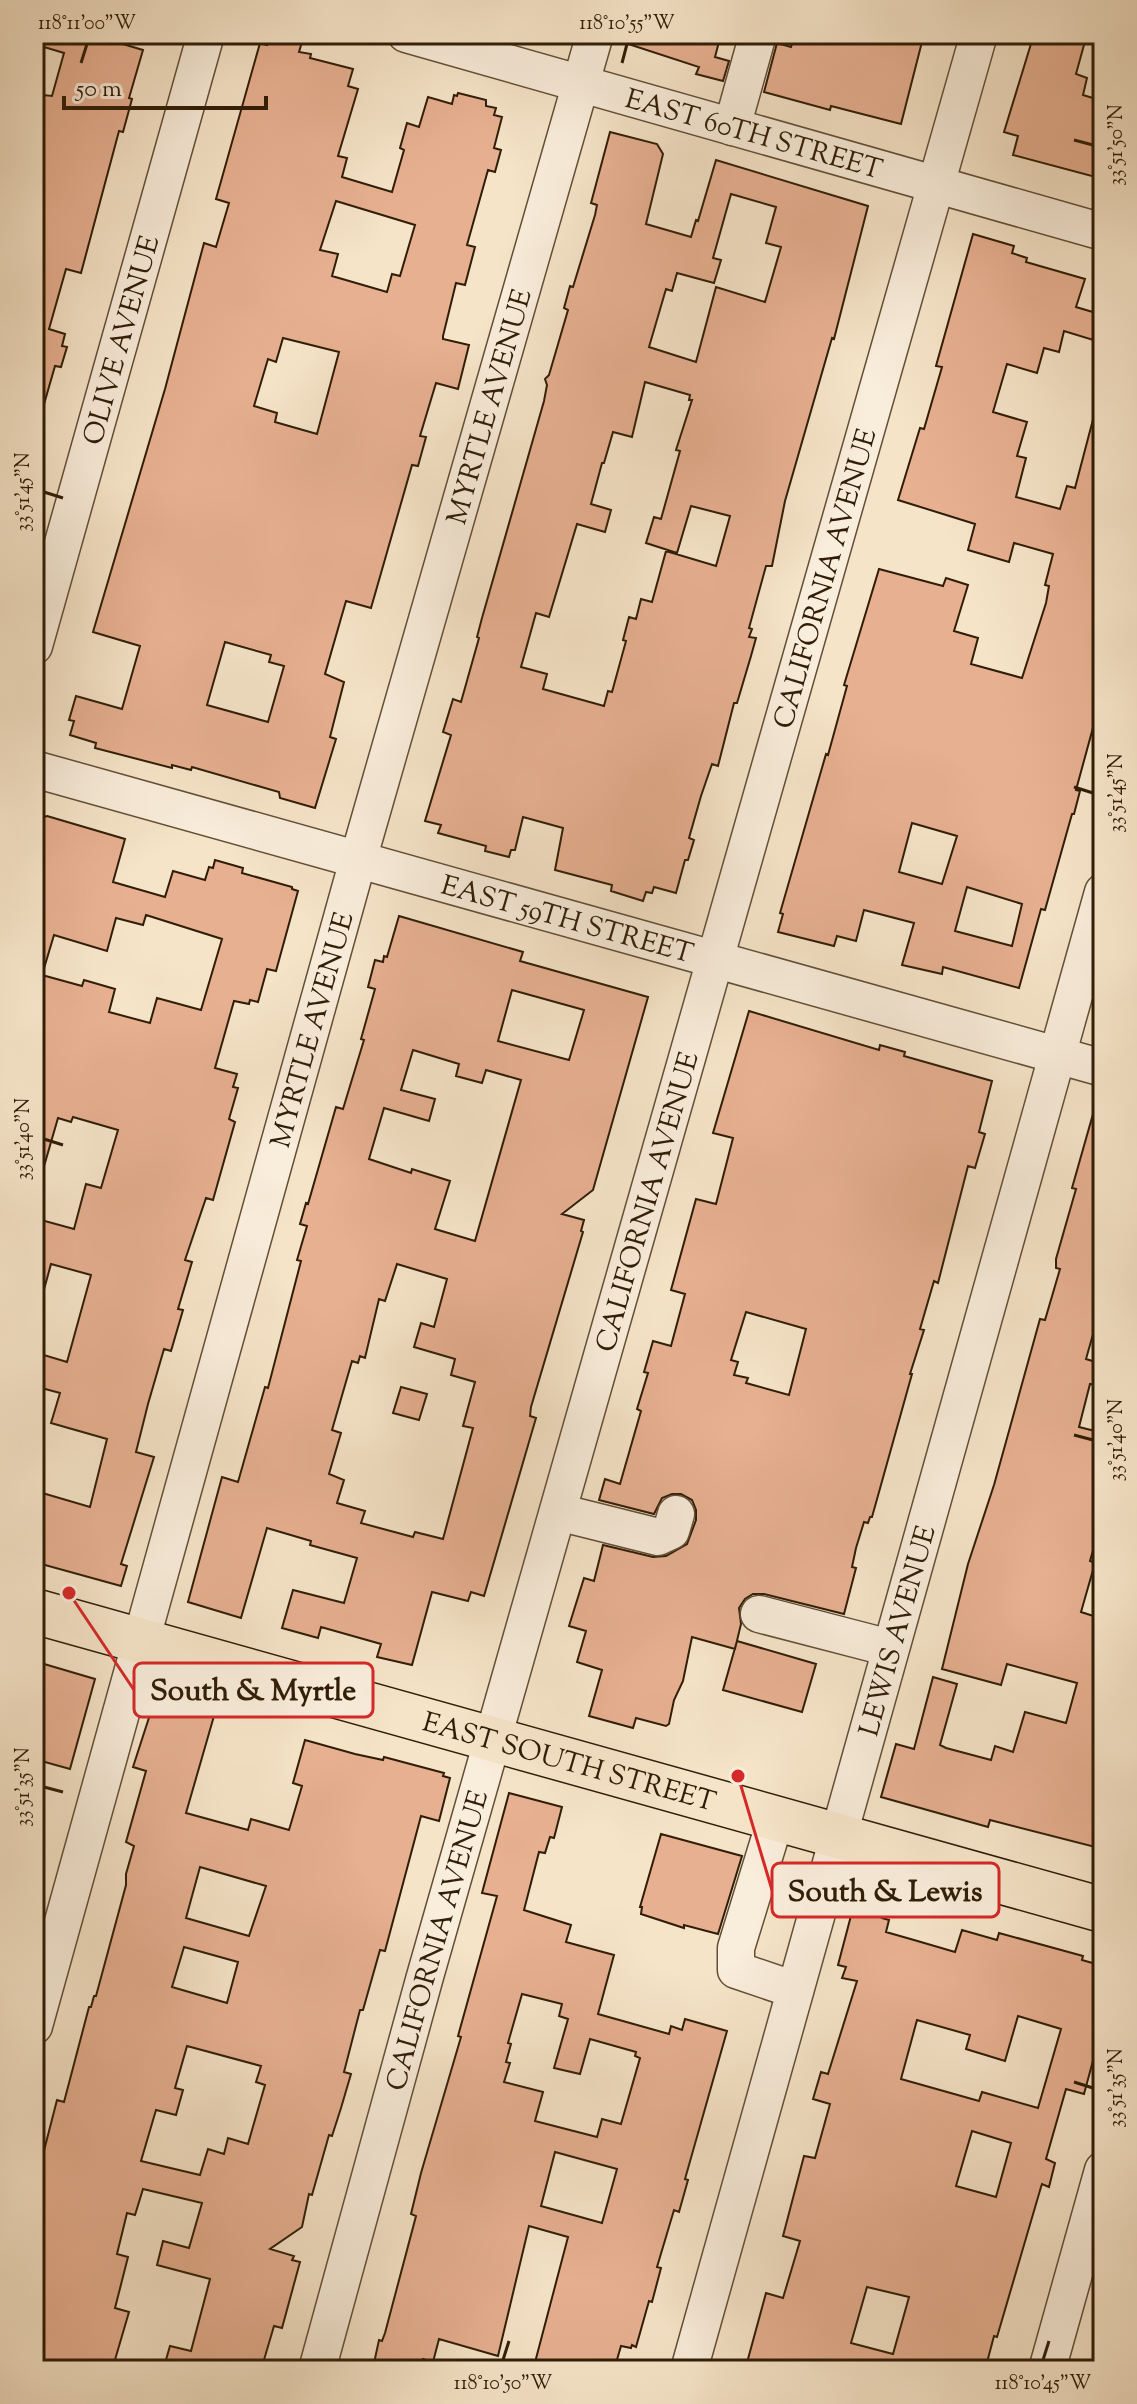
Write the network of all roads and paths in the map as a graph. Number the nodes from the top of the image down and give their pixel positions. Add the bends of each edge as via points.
1 (206, 34) edge
2 (406, 34) edge
3 (595, 34) edge
4 (758, 34) edge
5 (979, 34) edge
6 (581, 84) junction
7 (732, 127) junction
8 (936, 185) junction
9 (1103, 232) edge
10 (34, 646) edge
11 (34, 769) edge
12 (358, 860) junction
13 (1103, 892) edge
14 (714, 959) junction
15 (1057, 1055) junction
16 (1103, 1068) edge
17 (558, 1512) junction
18 (676, 1514) dead end
19 (34, 1611) edge
20 (759, 1614) dead end
21 (142, 1642) junction
22 (890, 1648) junction
23 (494, 1738) junction
24 (776, 1818) junction
25 (838, 1836) junction
26 (1103, 1910) edge
27 (795, 1990) junction
28 (34, 2026) edge
29 (1103, 2170) edge
30 (317, 2370) edge
31 (689, 2370) edge
32 (1047, 2370) edge

1 - 10 street, OLIVE AVENUE
2 - 6 street, EAST 60TH STREET
3 - 6 street, MYRTLE AVENUE
4 - 7 street
5 - 8 street, CALIFORNIA AVENUE
6 - 7 street, EAST 60TH STREET
6 - 12 street, MYRTLE AVENUE
7 - 8 street, EAST 60TH STREET
8 - 9 street, EAST 60TH STREET
8 - 14 street, CALIFORNIA AVENUE
11 - 12 street, EAST 59TH STREET
12 - 14 street, EAST 59TH STREET
12 - 21 street, MYRTLE AVENUE
13 - 15 street, LEWIS AVENUE
14 - 15 street, EAST 59TH STREET
14 - 17 street, CALIFORNIA AVENUE
15 - 16 street, EAST 59TH STREET
15 - 22 street, LEWIS AVENUE
17 - 18 street via 658,1537 671,1531
17 - 23 street, CALIFORNIA AVENUE
19 - 21 main road, EAST SOUTH STREET
20 - 22 street
21 - 23 main road, EAST SOUTH STREET
21 - 28 street, MYRTLE AVENUE
22 - 25 street, LEWIS AVENUE
23 - 24 main road, EAST SOUTH STREET
23 - 30 street, CALIFORNIA AVENUE
24 - 25 main road, EAST SOUTH STREET
24 - 27 street via 736,1948 736,1970
25 - 26 main road, EAST SOUTH STREET
25 - 27 street, LEWIS AVENUE
27 - 31 street, LEWIS AVENUE
29 - 32 street

